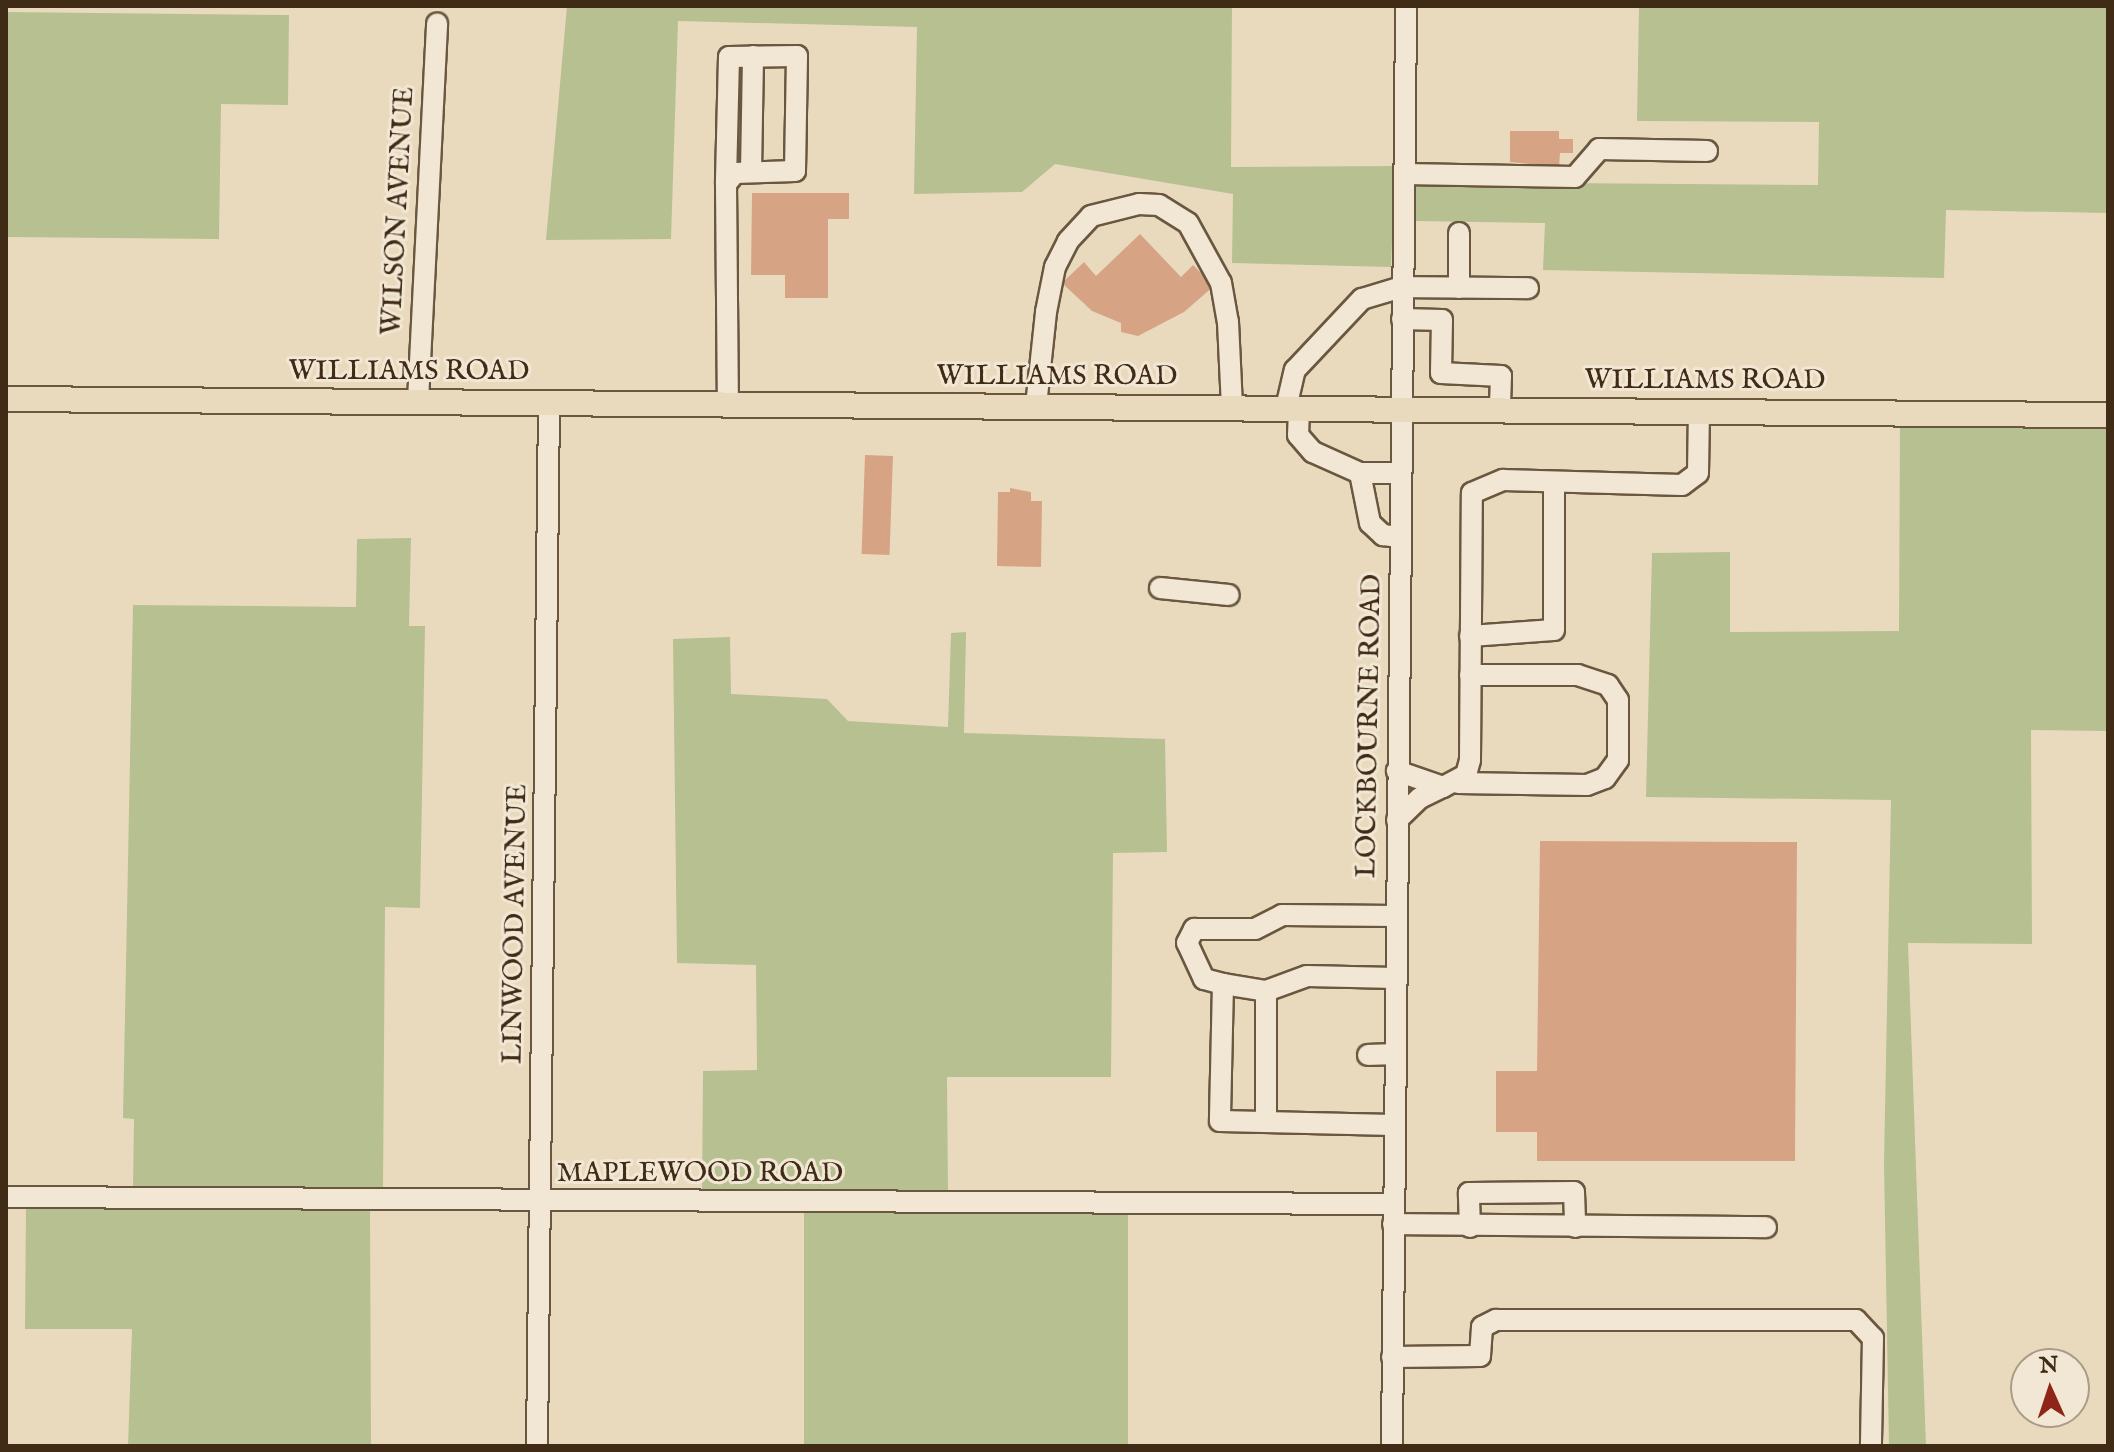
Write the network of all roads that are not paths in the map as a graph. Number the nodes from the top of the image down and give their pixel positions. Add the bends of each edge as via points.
1 (1406, 6) edge
2 (437, 23) dead end
3 (753, 56) junction
4 (1707, 151) dead end
5 (751, 172) junction
6 (1404, 174) junction
7 (726, 184) junction
8 (1459, 233) dead end
9 (1402, 287) junction
10 (1459, 288) junction
11 (1528, 288) dead end
12 (1402, 319) junction
13 (6, 399) edge
14 (418, 401) junction
15 (549, 403) junction
16 (728, 404) junction
17 (1036, 406) junction
18 (1232, 408) junction
19 (1292, 408) junction
20 (1401, 409) junction
21 (1500, 410) junction
22 (1699, 411) junction
23 (2108, 415) edge
24 (1360, 473) junction
25 (1400, 473) junction
26 (1554, 482) junction
27 (1400, 537) junction
28 (1160, 588) dead end
29 (1229, 595) dead end
30 (1470, 636) junction
31 (1470, 675) junction
32 (1397, 771) junction
33 (1451, 785) junction
34 (1397, 820) junction
35 (1396, 916) junction
36 (1395, 978) junction
37 (1223, 984) junction
38 (1266, 991) junction
39 (1395, 1054) junction
40 (1368, 1055) dead end
41 (1266, 1122) junction
42 (1394, 1125) junction
43 (6, 1197) edge
44 (542, 1202) junction
45 (1393, 1214) junction
46 (1470, 1227) junction
47 (1575, 1227) junction
48 (1766, 1227) dead end
49 (1392, 1357) junction
50 (537, 1446) edge
51 (1392, 1446) edge
52 (1871, 1446) edge

1 - 6 street, LOCKBOURNE ROAD
2 - 14 street, WILSON AVENUE
3 - 5 street
3 - 5 street via 797,56 795,171
3 - 7 street via 729,57
4 - 6 street via 1599,149 1575,177
5 - 7 street via 735,173
6 - 9 street, LOCKBOURNE ROAD
7 - 16 street
8 - 10 street
9 - 10 street
9 - 12 street, LOCKBOURNE ROAD
9 - 19 street via 1362,299 1295,370
10 - 11 street
12 - 20 street, LOCKBOURNE ROAD
12 - 21 street via 1442,320 1441,373 1501,376
13 - 14 main road, WILLIAMS ROAD
14 - 15 main road, WILLIAMS ROAD
15 - 16 main road, WILLIAMS ROAD
15 - 44 street, LINWOOD AVENUE
16 - 17 main road, WILLIAMS ROAD
17 - 18 main road, WILLIAMS ROAD
17 - 18 street via 1046,312 1055,267 1068,241 1091,216 1139,204 1159,205 1188,223 1221,283
18 - 19 main road, WILLIAMS ROAD
19 - 20 main road, WILLIAMS ROAD
19 - 24 street via 1301,445
20 - 21 main road, WILLIAMS ROAD
20 - 25 street, LOCKBOURNE ROAD
21 - 22 main road, WILLIAMS ROAD
22 - 23 main road, WILLIAMS ROAD
22 - 26 street via 1698,473 1691,482
24 - 25 street
24 - 27 street via 1370,523 1383,535
25 - 27 street, LOCKBOURNE ROAD
26 - 30 street via 1491,481 1472,493
26 - 30 street via 1554,630
27 - 32 street, LOCKBOURNE ROAD
28 - 29 street
30 - 31 street
31 - 33 street via 1470,760
31 - 33 street via 1578,675 1608,685 1618,700 1618,760 1605,778 1587,785
32 - 33 street
32 - 34 street, LOCKBOURNE ROAD
33 - 34 street via 1420,798
34 - 35 street, LOCKBOURNE ROAD
35 - 36 street, LOCKBOURNE ROAD
35 - 37 street via 1282,915 1255,929 1194,929 1187,943 1204,979
36 - 38 street via 1307,976
36 - 39 street, LOCKBOURNE ROAD
37 - 38 street
37 - 41 street via 1220,1121
38 - 41 street
39 - 40 street
39 - 42 street, LOCKBOURNE ROAD
41 - 42 street
42 - 45 street, LOCKBOURNE ROAD
43 - 44 street, MAPLEWOOD ROAD
44 - 45 street, MAPLEWOOD ROAD
44 - 50 street, LINWOOD AVENUE
45 - 46 street, MAPLEWOOD ROAD
45 - 49 street, LOCKBOURNE ROAD
46 - 47 street, MAPLEWOOD ROAD
46 - 47 street via 1469,1193 1559,1192 1574,1192
47 - 48 street, MAPLEWOOD ROAD
49 - 51 street, LOCKBOURNE ROAD
49 - 52 street via 1480,1356 1482,1327 1496,1320 1856,1320 1873,1338

